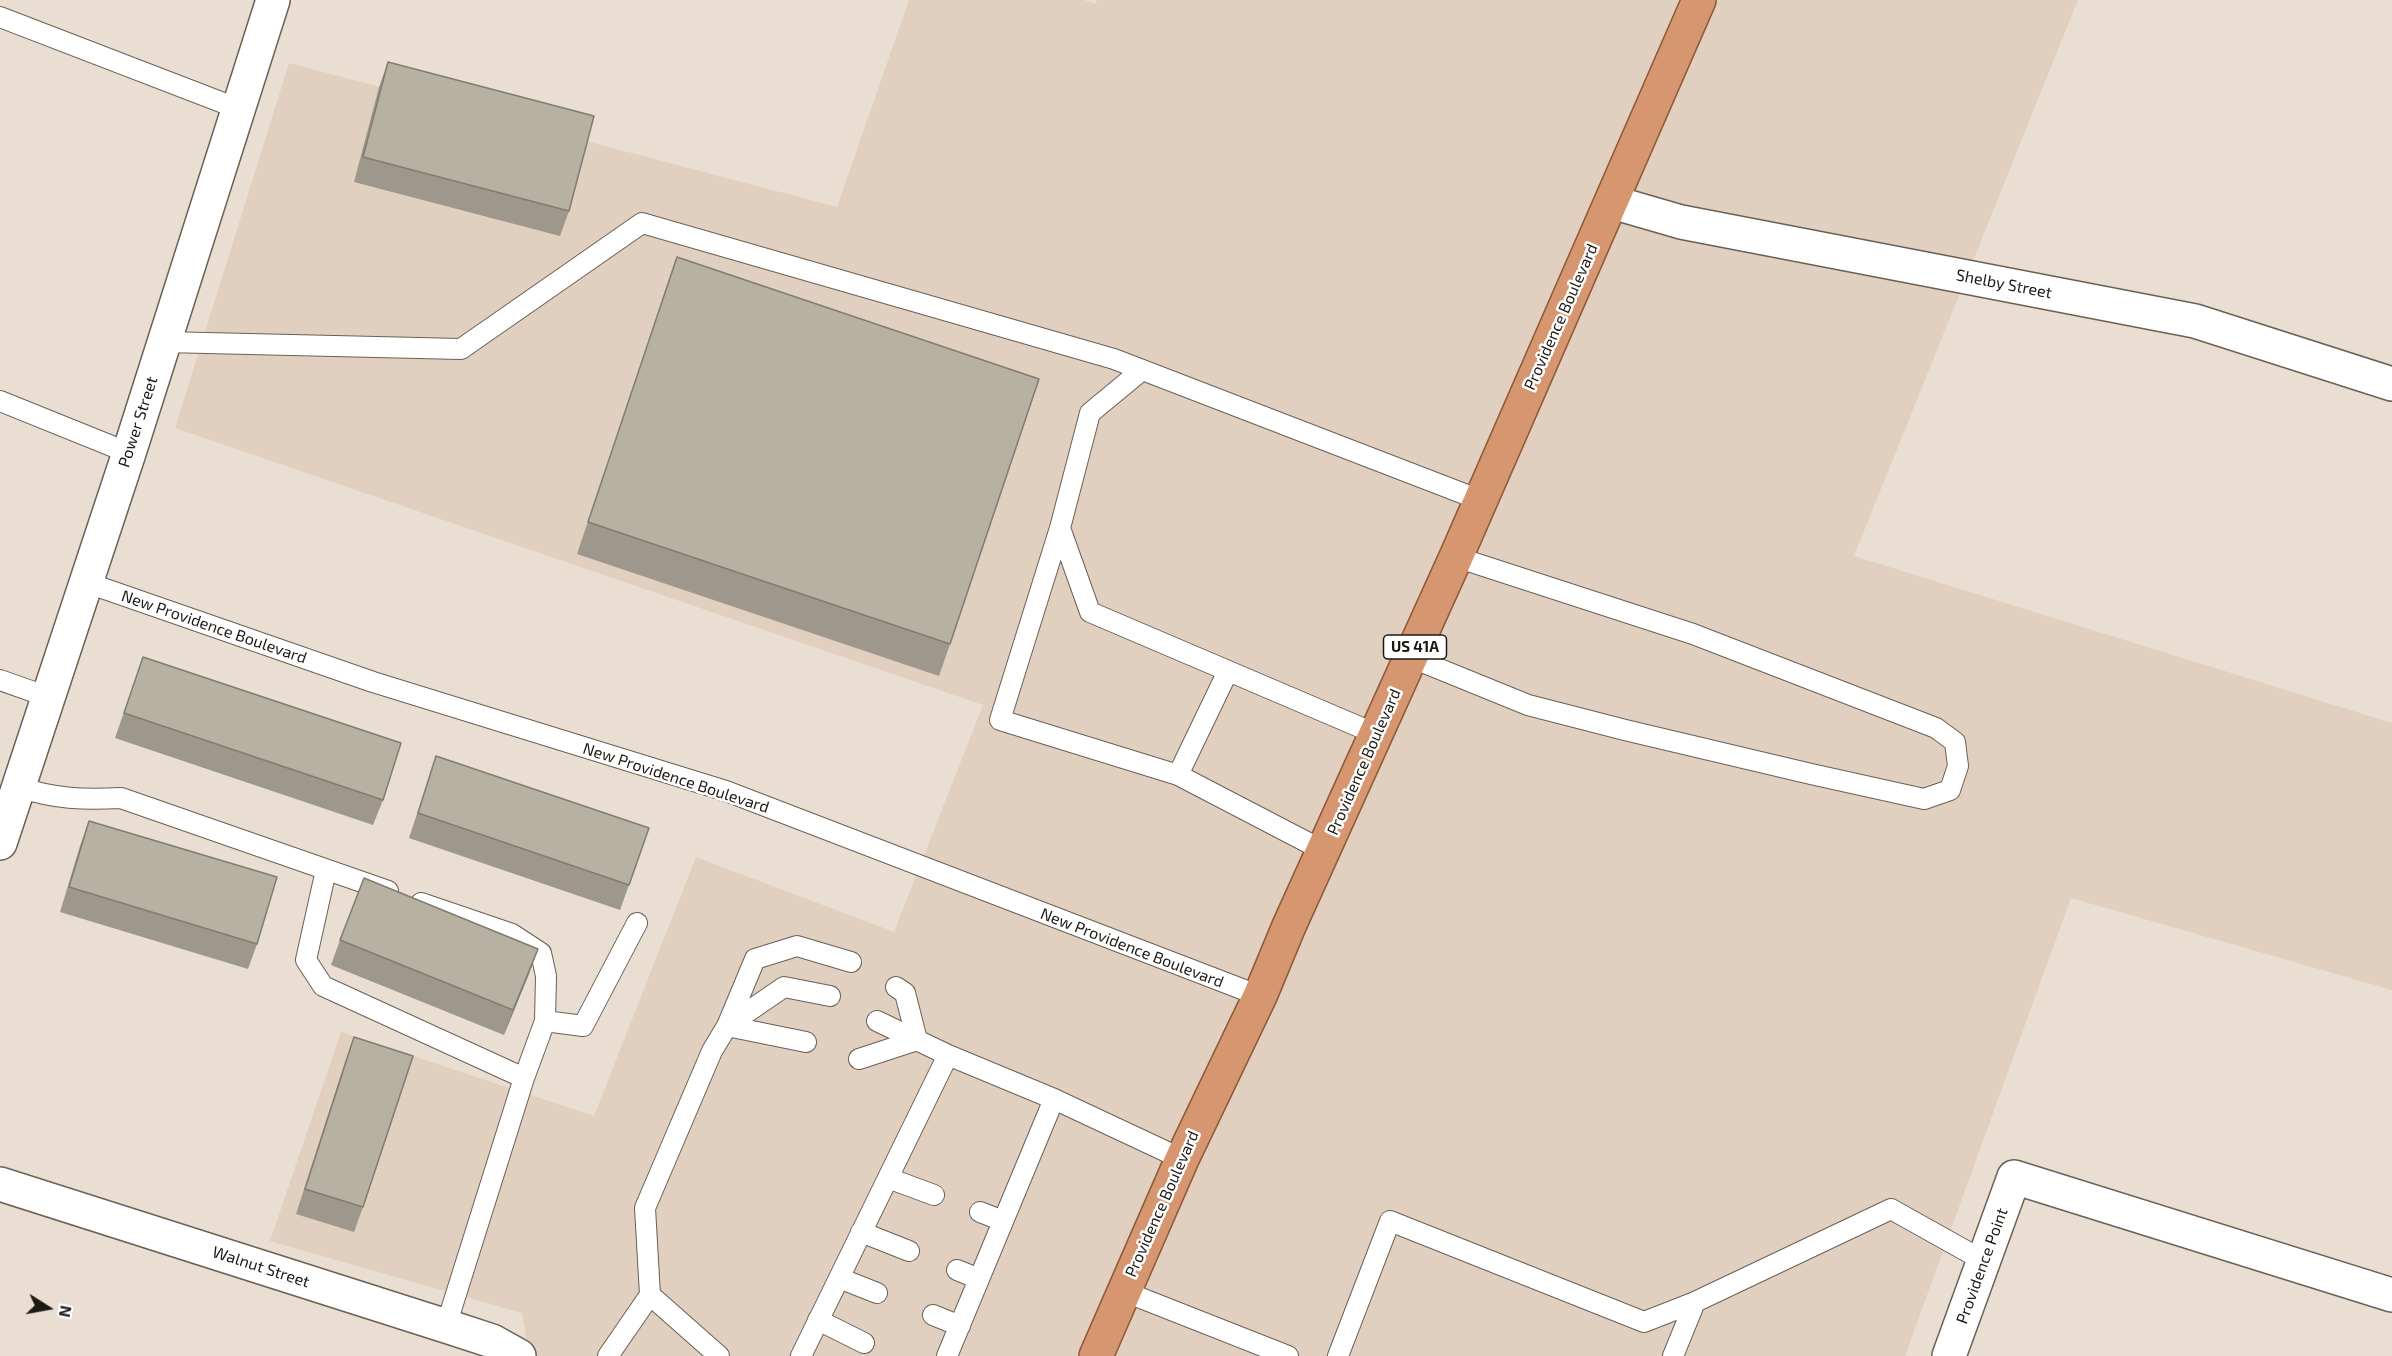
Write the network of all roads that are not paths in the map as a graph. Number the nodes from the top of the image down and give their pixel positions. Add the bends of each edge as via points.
1 (273, 0) edge
2 (1700, 0) edge
3 (0, 16) edge
4 (239, 109) junction
5 (1612, 201) junction
6 (164, 342) junction
7 (1142, 370) junction
8 (2392, 384) edge
9 (0, 401) edge
10 (129, 453) junction
11 (1480, 500) junction
12 (1060, 528) junction
13 (1456, 556) junction
14 (85, 582) junction
15 (1410, 657) junction
16 (1228, 671) junction
17 (0, 680) edge
18 (48, 697) junction
19 (1376, 734) junction
20 (1178, 775) junction
21 (19, 787) junction
22 (0, 843) edge
23 (1324, 851) junction
24 (326, 870) junction
25 (637, 923) dead end
26 (850, 962) dead end
27 (896, 987) dead end
28 (830, 996) dead end
29 (1260, 996) junction
30 (545, 1021) junction
31 (877, 1021) dead end
32 (727, 1026) junction
33 (917, 1040) junction
34 (806, 1042) dead end
35 (948, 1055) junction
36 (859, 1059) dead end
37 (524, 1078) junction
38 (1054, 1099) junction
39 (1182, 1159) junction
40 (888, 1178) junction
41 (0, 1184) edge
42 (934, 1194) dead end
43 (980, 1212) dead end
44 (1003, 1221) junction
45 (861, 1232) junction
46 (909, 1251) dead end
47 (1984, 1261) junction
48 (957, 1270) dead end
49 (839, 1278) junction
50 (979, 1279) junction
51 (1123, 1291) junction
52 (877, 1293) dead end
53 (650, 1295) junction
54 (2392, 1295) edge
55 (1695, 1302) junction
56 (933, 1315) dead end
57 (818, 1320) junction
58 (446, 1326) junction
59 (960, 1326) junction
60 (864, 1343) dead end
61 (499, 1351) edge
62 (608, 1356) edge
63 (719, 1356) edge
64 (801, 1356) edge
65 (947, 1356) edge
66 (1096, 1356) edge
67 (1288, 1356) edge
68 (1338, 1356) edge
69 (1673, 1356) edge
70 (1949, 1356) edge

1 - 4 street, Power Street
2 - 5 highway, Providence Boulevard / US 41A
3 - 4 lane
4 - 6 street, Power Street
5 - 8 street, Shelby Street via 1681,222 2195,321
5 - 11 highway, Providence Boulevard / US 41A
6 - 7 lane via 461,349 642,223
6 - 10 street, Power Street
7 - 11 lane
7 - 12 lane via 1090,413
9 - 10 lane
10 - 14 street, Power Street
11 - 13 highway, Providence Boulevard / US 41A
12 - 16 lane via 1090,612
12 - 20 lane via 1000,720
13 - 15 highway, Providence Boulevard / US 41A
13 - 15 lane via 1693,634 1936,728 1955,742 1958,766 1950,790 1924,799 1625,730 1528,705
14 - 18 street, Power Street
14 - 29 lane, New Providence Boulevard via 373,682 726,791
15 - 19 highway, Providence Boulevard / US 41A
16 - 19 lane
16 - 20 lane
17 - 18 lane
18 - 21 street, Power Street
19 - 23 highway, Providence Boulevard / US 41A
20 - 23 lane
21 - 22 street, Power Street
21 - 24 lane via 75,800 121,798
23 - 29 highway, Providence Boulevard / US 41A
24 - 30 lane via 512,934 541,953 546,976
24 - 37 lane via 306,960 323,986
25 - 30 lane via 583,1026
26 - 32 lane via 797,946 755,959
27 - 33 lane via 905,993
28 - 32 lane via 784,987
29 - 39 highway, Providence Boulevard / US 41A
30 - 37 lane
31 - 33 lane
32 - 34 lane
32 - 53 lane via 712,1051 645,1208
33 - 35 lane
33 - 36 lane
35 - 38 lane
35 - 40 lane
37 - 58 lane
38 - 39 lane
38 - 44 lane
39 - 51 highway, Providence Boulevard / US 41A
40 - 42 lane
40 - 45 lane
41 - 58 street, Walnut Street
43 - 44 lane
44 - 50 lane
45 - 46 lane
45 - 49 lane
47 - 54 street, Providence Point via 2013,1177
47 - 55 lane via 1891,1209
47 - 70 street, Providence Point
48 - 50 lane
49 - 52 lane
49 - 57 lane
50 - 59 lane
51 - 66 highway, Providence Boulevard / US 41A
51 - 67 lane
53 - 62 lane
53 - 63 lane
55 - 68 lane via 1644,1322 1390,1221
55 - 69 lane
56 - 59 lane
57 - 60 lane
57 - 64 lane
58 - 61 street, Walnut Street
59 - 65 lane

